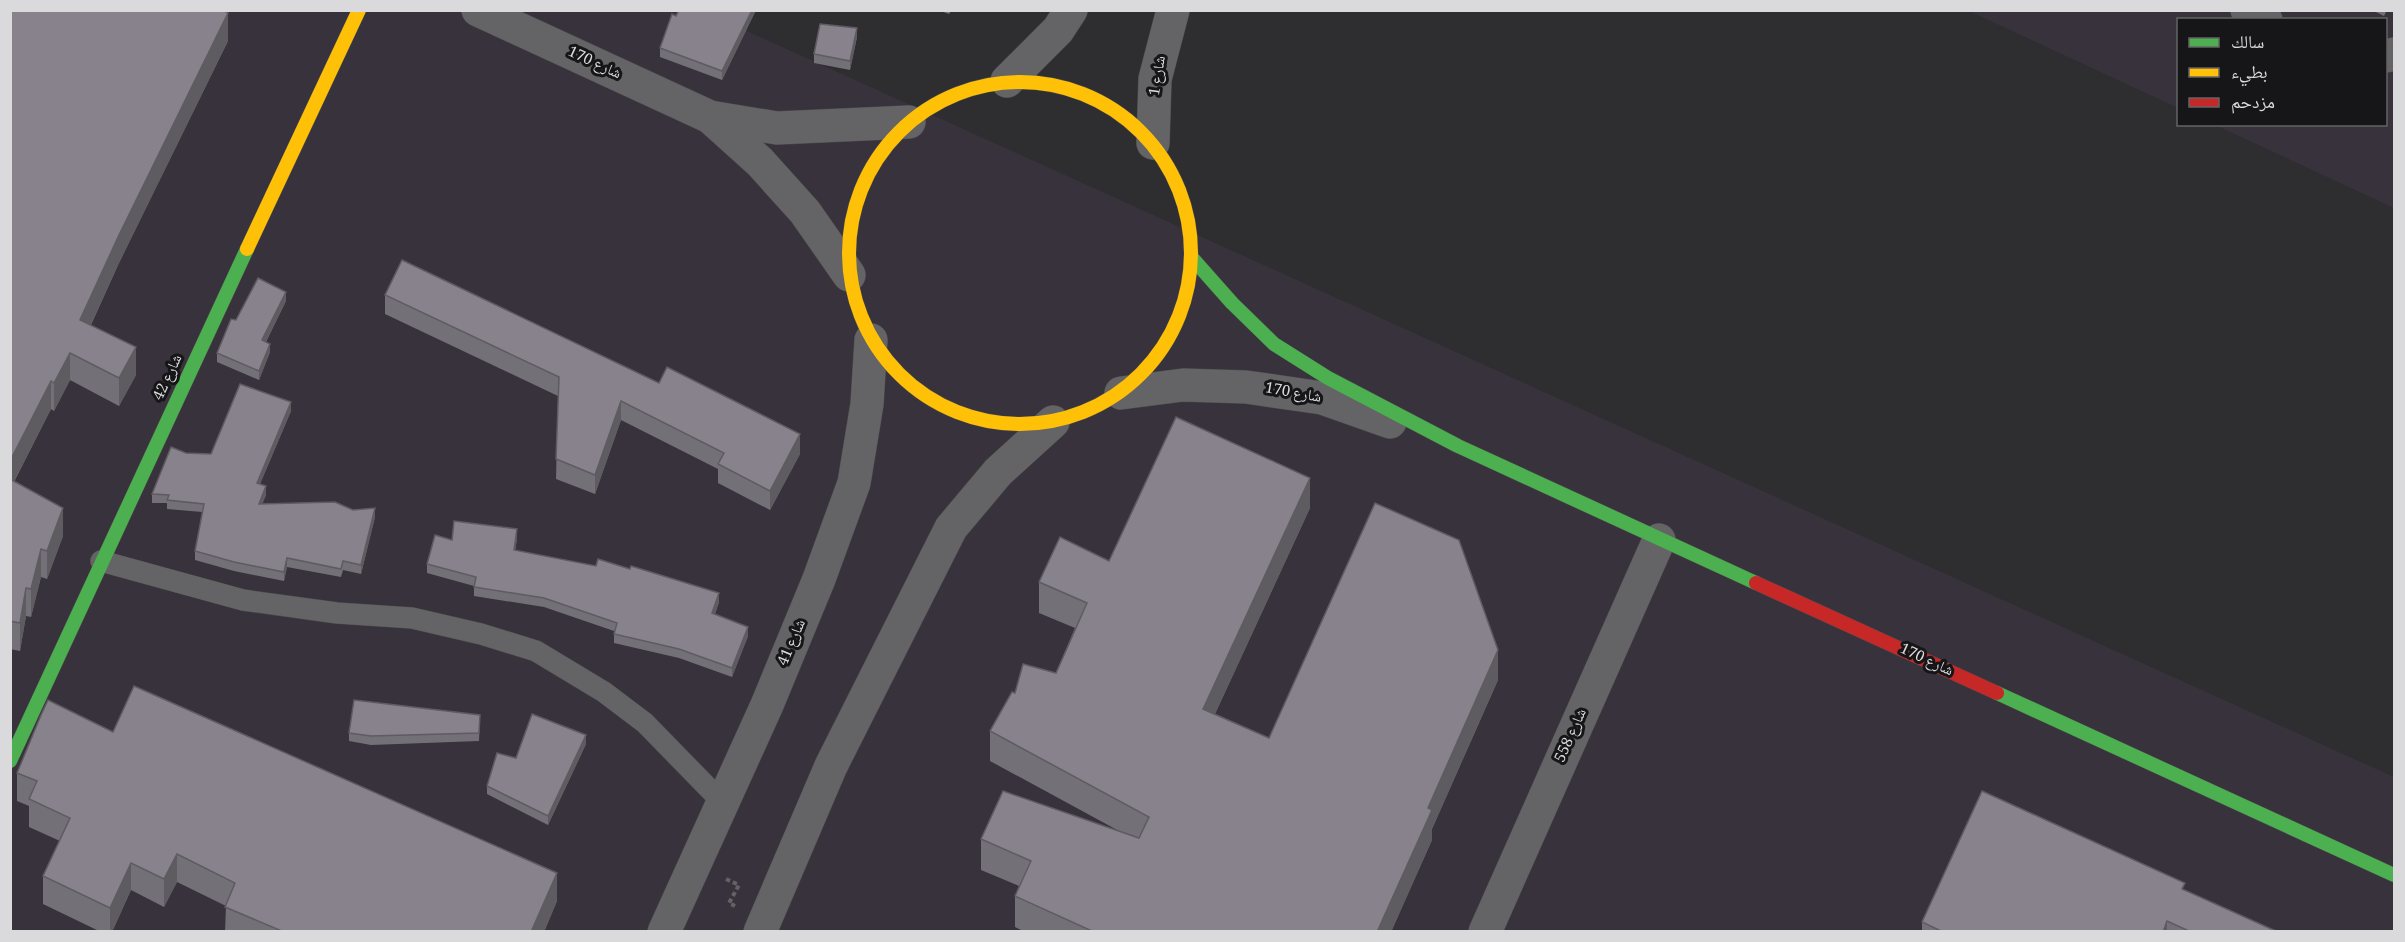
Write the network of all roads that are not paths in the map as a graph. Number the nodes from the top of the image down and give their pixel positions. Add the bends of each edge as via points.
1 (359, 10) edge
2 (478, 10) edge
3 (1071, 10) edge
4 (1173, 10) edge
5 (2247, 10) edge
6 (2262, 18) edge
7 (1007, 81) junction
8 (710, 117) junction
9 (909, 122) junction
10 (1153, 142) junction
11 (1193, 259) junction
12 (849, 275) junction
13 (871, 339) junction
14 (1121, 393) junction
15 (1053, 422) junction
16 (1458, 446) junction
17 (1659, 540) junction
18 (101, 561) junction
19 (10, 761) edge
20 (723, 803) junction
21 (2394, 875) edge
22 (763, 926) edge
23 (664, 932) edge
24 (1485, 932) edge

1 - 18 street, شارع 42
2 - 8 street, شارع 170
3 - 7 street via 1058,30
4 - 10 street, شارع 1 via 1155,79
5 - 6 street
7 - 9 street via 955,94
7 - 10 street via 1062,86 1102,102
8 - 9 street, شارع 170 via 777,128
8 - 12 street, شارع 170 via 760,162 806,212
9 - 12 street via 872,166 852,218
10 - 11 street via 1184,198
11 - 14 street via 1182,310 1158,356
11 - 16 street, شارع 170 via 1274,344 1329,378
12 - 13 street via 857,309
13 - 15 street via 896,373 930,400 969,418 1010,425
13 - 20 street, شارع 41 via 867,404 854,483 819,579
14 - 15 street via 1089,411
14 - 16 street, شارع 170 via 1183,385 1236,386 1322,398
15 - 22 street via 998,471 951,528 831,766
16 - 17 street, شارع 170
17 - 21 street, شارع 170
17 - 24 street, شارع 558
18 - 19 street, شارع 42
18 - 20 lane via 243,600 412,618 536,651 604,692 645,723
20 - 23 street, شارع 41

